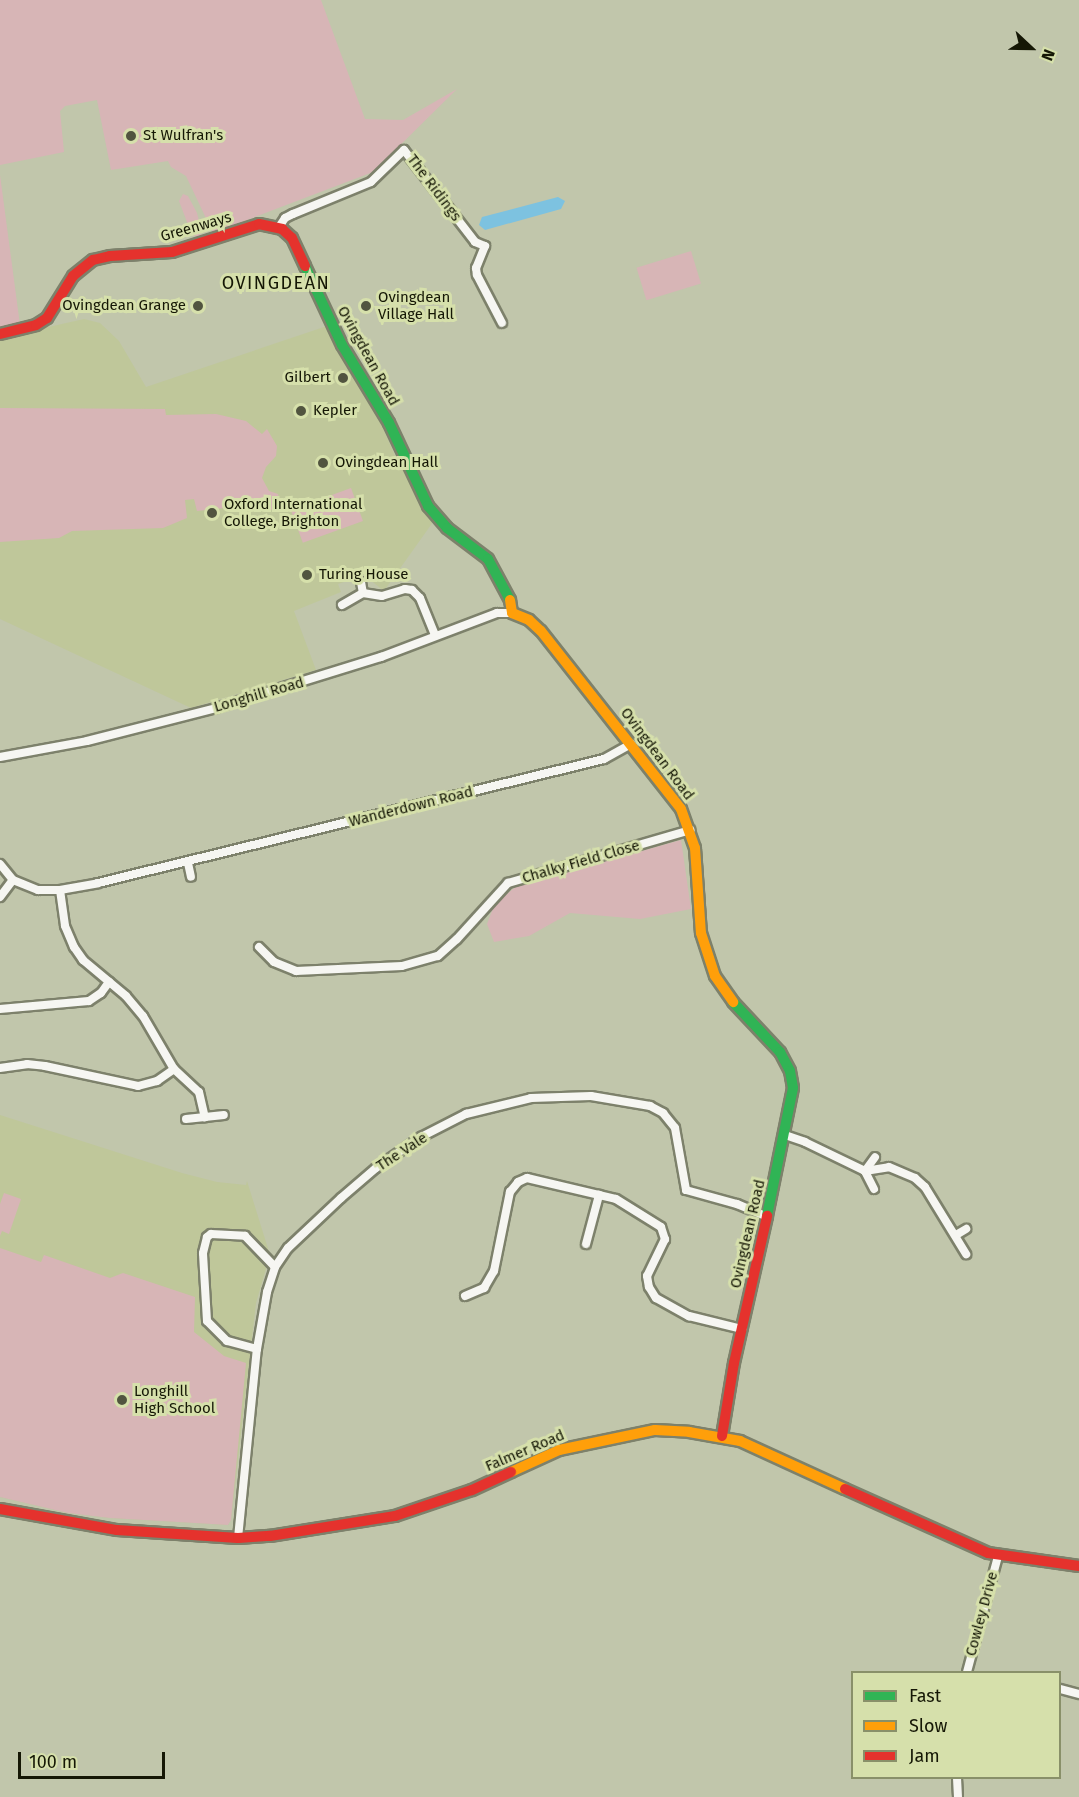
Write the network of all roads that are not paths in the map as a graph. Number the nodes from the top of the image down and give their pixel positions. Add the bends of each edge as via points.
1 (279, 227) junction
2 (502, 323) dead end
3 (0, 334) edge
4 (361, 582) dead end
5 (363, 593) junction
6 (342, 605) dead end
7 (512, 613) junction
8 (435, 635) junction
9 (631, 744) junction
10 (0, 757) edge
11 (690, 830) junction
12 (188, 863) junction
13 (0, 864) edge
14 (191, 877) dead end
15 (13, 880) junction
16 (60, 890) junction
17 (0, 897) edge
18 (259, 947) dead end
19 (109, 982) junction
20 (0, 1009) edge
21 (0, 1068) edge
22 (174, 1069) junction
23 (224, 1115) dead end
24 (206, 1117) junction
25 (186, 1119) dead end
26 (785, 1136) junction
27 (875, 1157) dead end
28 (865, 1171) junction
29 (874, 1188) dead end
30 (599, 1195) junction
31 (767, 1217) junction
32 (966, 1229) dead end
33 (956, 1235) junction
34 (586, 1244) dead end
35 (966, 1254) dead end
36 (275, 1268) junction
37 (465, 1296) dead end
38 (742, 1329) junction
39 (257, 1349) junction
40 (722, 1436) junction
41 (0, 1509) edge
42 (238, 1538) junction
43 (998, 1556) junction
44 (1079, 1566) edge
45 (967, 1671) edge
46 (1061, 1690) edge
47 (1079, 1694) edge
48 (957, 1779) edge
49 (958, 1797) edge

1 - 2 street, The Ridings via 293,214 371,182 404,150 475,242 485,246 477,275
1 - 3 street, Greenways via 253,226 172,252 93,260 73,276 47,318 36,325
1 - 7 street, Ovingdean Road via 290,235 342,345 389,423 420,495 437,518 488,559 509,595
4 - 5 street
5 - 6 street
5 - 8 street via 382,596 405,589 414,591
7 - 8 street, Longhill Road via 497,613
7 - 9 street, Ovingdean Road via 529,620 541,631
8 - 10 street, Longhill Road via 381,657 226,705 127,732
9 - 11 street, Ovingdean Road via 681,809
9 - 12 street, Wanderdown Road via 604,759
11 - 18 street, Chalky Field Close via 508,883 438,956 402,966 296,971 274,962
11 - 26 street, Ovingdean Road via 701,933 715,976 738,1010 780,1052 790,1071 793,1097
12 - 14 street
12 - 16 street, Wanderdown Road
13 - 15 street
15 - 16 street, Wanderdown Road via 38,890
15 - 17 street
16 - 19 street via 65,926 74,947
19 - 20 street via 89,1001
19 - 22 street via 142,1016
21 - 22 street via 45,1066 126,1086 157,1081
22 - 24 street via 199,1092
23 - 24 street
24 - 25 street
26 - 28 street
26 - 31 street, Ovingdean Road
27 - 28 street
28 - 29 street
28 - 33 street via 893,1168 920,1181
30 - 34 street
30 - 37 street via 527,1178 518,1182 510,1192 494,1271 484,1288
30 - 38 street via 616,1199 664,1232 663,1246 647,1276 656,1298 689,1316
31 - 36 street, The Vale via 686,1190 679,1137 670,1120 655,1108 591,1096 531,1098 458,1118 401,1149 325,1212 288,1248
31 - 38 street, Ovingdean Road
32 - 33 street
33 - 35 street
36 - 39 street, The Vale
36 - 39 street via 247,1237 207,1237 203,1253 207,1321 227,1341
38 - 40 street, Ovingdean Road
39 - 42 street, The Vale
40 - 42 street, Falmer Road via 655,1430 620,1436 559,1450 472,1490 395,1515
40 - 43 street, Falmer Road
41 - 42 street, Falmer Road via 117,1530
43 - 44 street, Falmer Road
43 - 45 street, Cowley Drive
46 - 47 street
48 - 49 street

